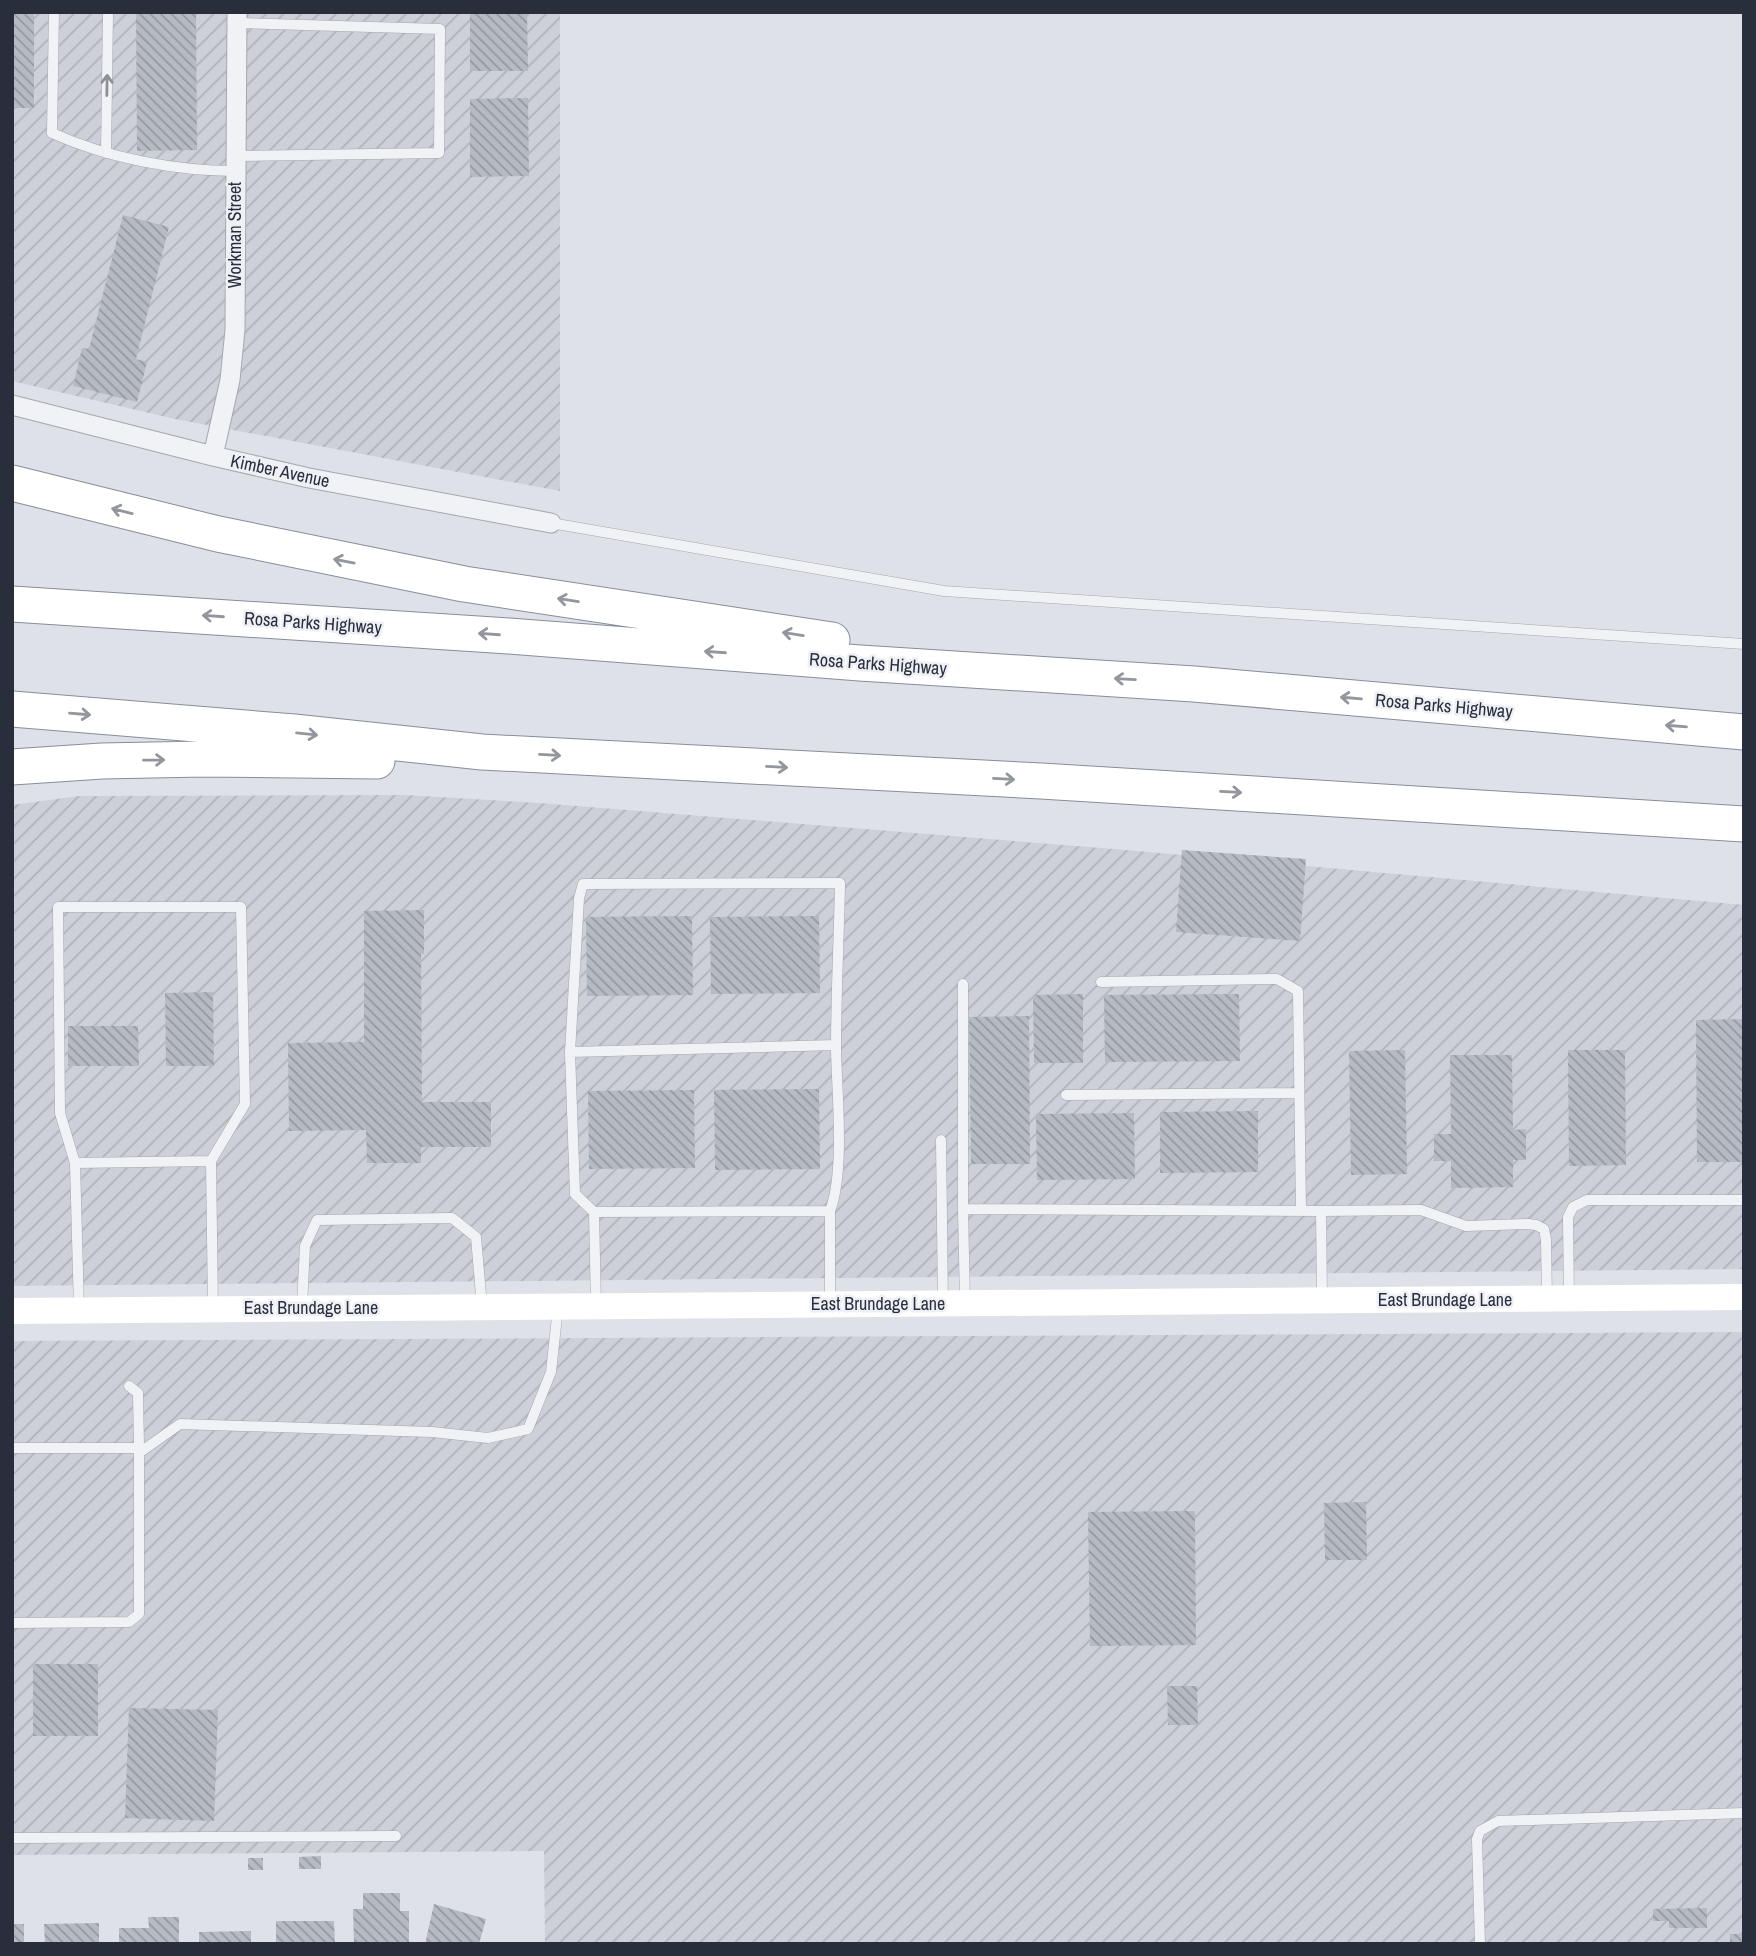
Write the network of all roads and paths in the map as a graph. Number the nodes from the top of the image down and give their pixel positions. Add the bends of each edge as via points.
1 (54, 12) edge
2 (108, 12) edge
3 (237, 18) edge
4 (106, 153) junction
5 (236, 163) junction
6 (12, 405) edge
7 (213, 456) junction
8 (12, 483) edge
9 (551, 523) joint
10 (12, 604) edge
11 (1744, 644) edge
12 (930, 668) junction
13 (12, 709) edge
14 (1744, 732) edge
15 (482, 752) junction
16 (12, 767) edge
17 (1744, 824) edge
18 (1101, 982) dead end
19 (963, 984) dead end
20 (836, 1045) junction
21 (570, 1052) junction
22 (1299, 1093) junction
23 (1066, 1095) dead end
24 (941, 1140) dead end
25 (211, 1161) junction
26 (75, 1163) junction
27 (1743, 1200) edge
28 (963, 1209) junction
29 (830, 1211) junction
30 (1301, 1211) junction
31 (1321, 1211) junction
32 (594, 1212) junction
33 (1744, 1297) edge
34 (1558, 1299) junction
35 (1322, 1301) junction
36 (954, 1303) junction
37 (830, 1304) junction
38 (558, 1306) junction
39 (596, 1306) junction
40 (482, 1307) junction
41 (301, 1308) junction
42 (214, 1309) junction
43 (79, 1310) junction
44 (12, 1311) edge
45 (129, 1386) dead end
46 (12, 1448) edge
47 (139, 1450) junction
48 (12, 1623) edge
49 (1744, 1814) edge
50 (396, 1836) dead end
51 (12, 1838) edge
52 (1480, 1944) edge

1 - 4 lane via 52,133
4 -> 2 lane
3 - 5 street, Workman Street
3 - 5 lane via 440,29 439,153
4 - 5 lane via 201,171
5 - 7 street, Workman Street via 235,330 230,380
6 - 7 street, Kimber Avenue
7 - 9 street, Kimber Avenue
12 -> 8 highway via 839,642 464,584 300,552
9 - 11 lane via 944,591
12 -> 10 highway, Rosa Parks Highway
14 -> 12 highway, Rosa Parks Highway via 1194,684
13 -> 15 highway
16 -> 15 highway via 190,759 385,761
15 -> 17 highway via 1041,780
18 - 22 lane via 1277,979 1298,991
19 - 28 lane
20 - 21 lane
20 - 21 lane via 840,883 583,884
20 - 29 lane via 838,1163
21 - 32 lane via 575,1194
22 - 23 lane
22 - 30 lane
24 - 36 lane
25 - 26 lane
25 - 26 lane via 245,1104 241,907 58,907 60,1113
25 - 42 lane
26 - 43 lane
27 - 34 lane via 1587,1200 1568,1217
28 - 30 lane
28 - 36 lane
29 - 32 lane
29 - 37 lane
30 - 31 lane
31 - 34 lane via 1421,1210 1466,1226 1536,1224 1544,1229
31 - 35 lane
32 - 39 lane
33 - 34 main road, East Brundage Lane
34 - 35 main road, East Brundage Lane
35 - 36 main road, East Brundage Lane
36 - 37 main road, East Brundage Lane
37 - 39 main road, East Brundage Lane
38 - 39 main road, East Brundage Lane
38 - 40 main road, East Brundage Lane
38 - 47 lane via 551,1372 528,1429 488,1438 180,1424
40 - 41 main road, East Brundage Lane
40 - 41 lane via 476,1237 452,1218 317,1220 305,1246
41 - 42 main road, East Brundage Lane
42 - 43 main road, East Brundage Lane
43 - 44 main road, East Brundage Lane
45 - 47 lane via 138,1393
46 - 47 lane
47 - 48 lane via 139,1614 129,1622
49 - 52 lane via 1498,1821 1480,1831 1477,1839
50 - 51 lane

